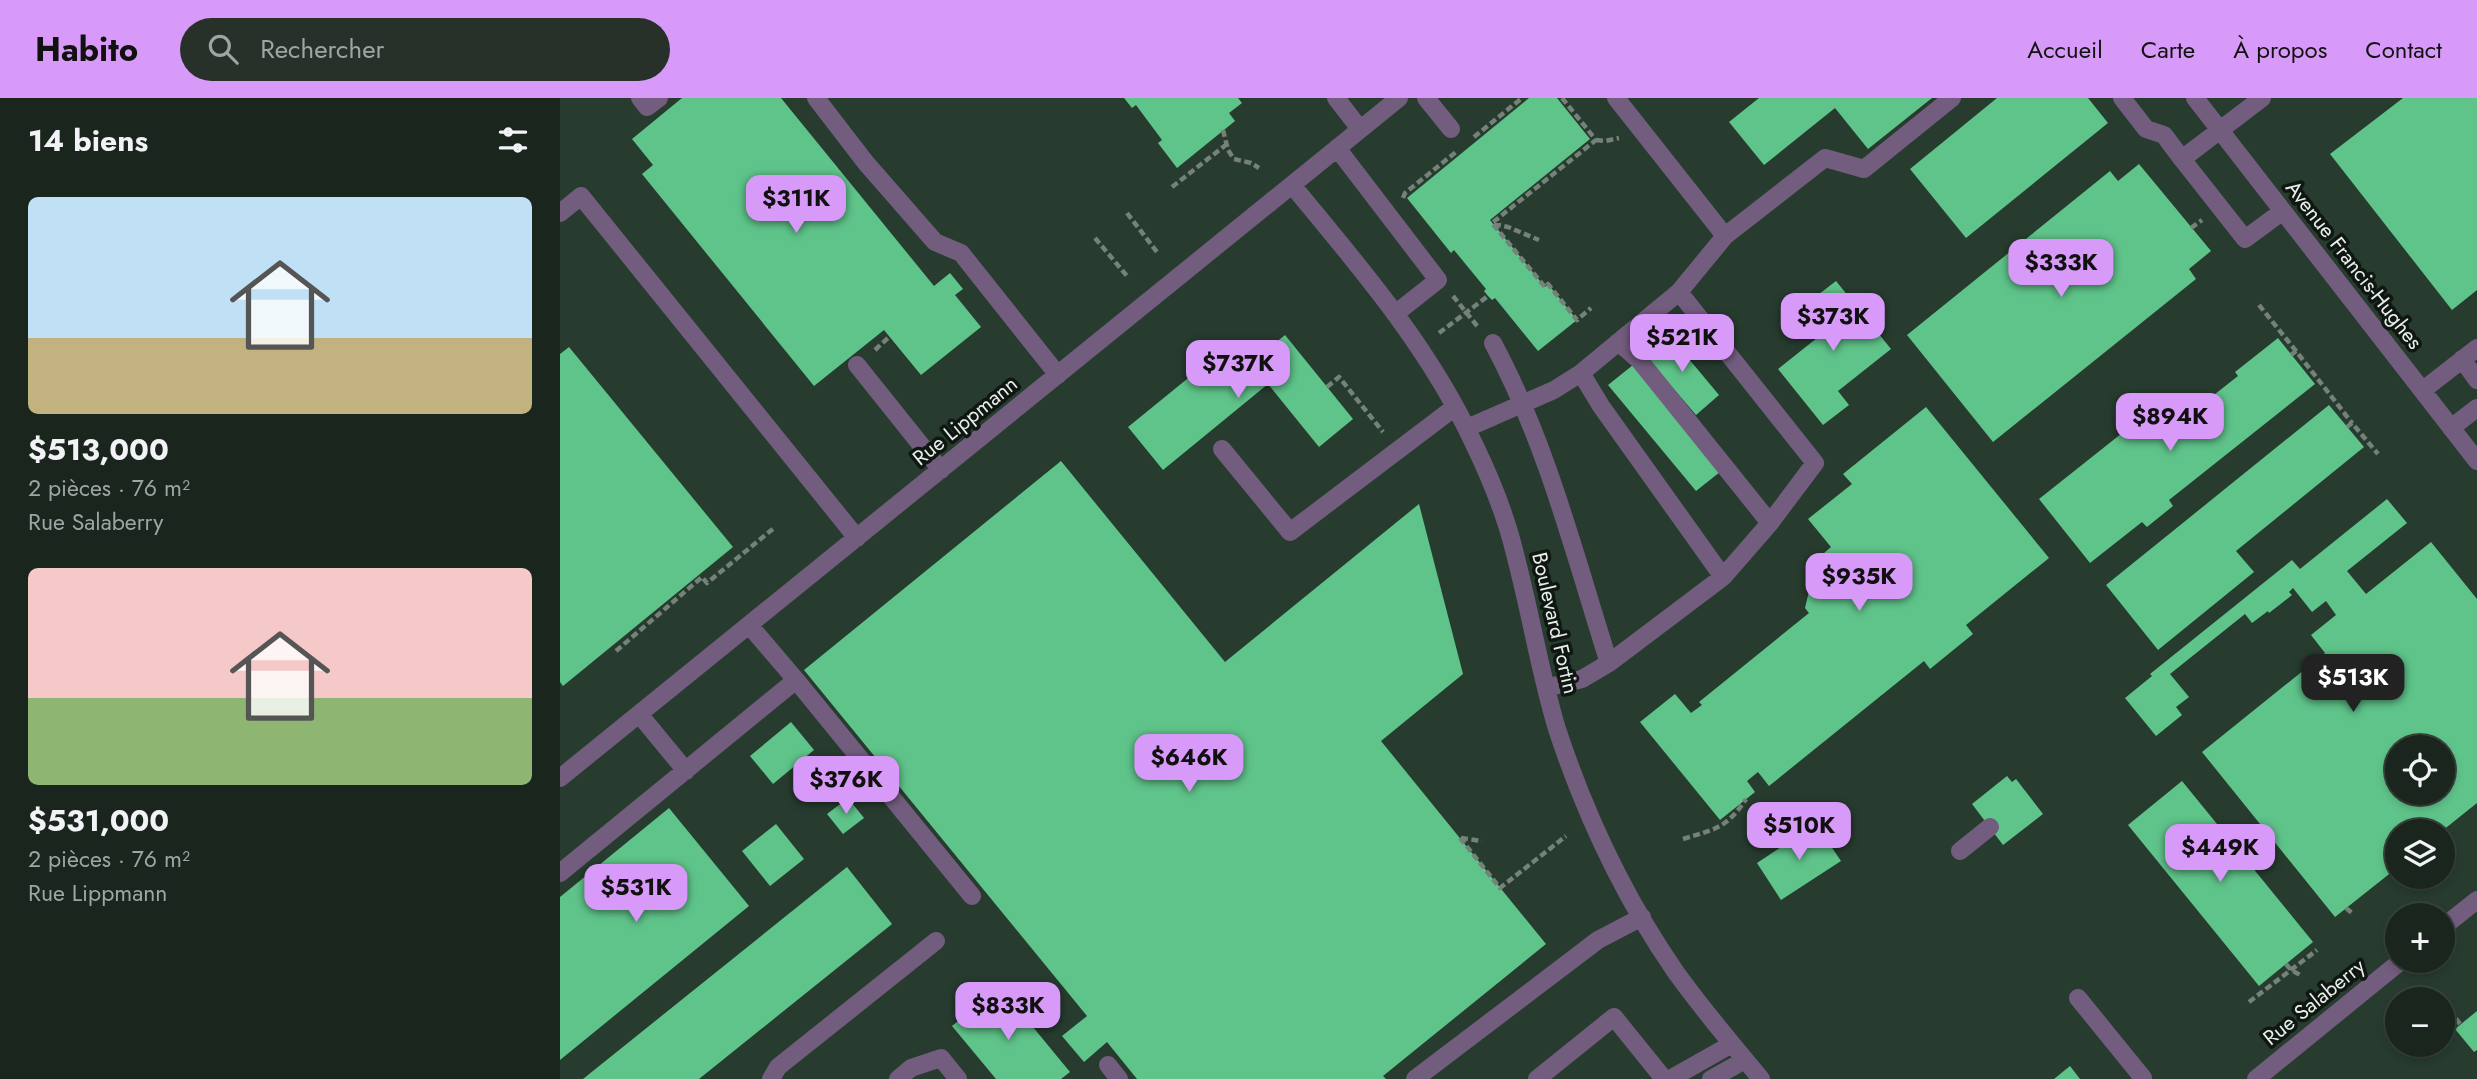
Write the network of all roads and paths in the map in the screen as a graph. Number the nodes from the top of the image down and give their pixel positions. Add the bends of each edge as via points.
1 (640, 98) edge
2 (659, 98) edge
3 (1336, 98) edge
4 (1399, 98) edge
5 (1426, 98) edge
6 (1562, 98) edge
7 (1616, 98) edge
8 (1952, 98) edge
9 (2122, 98) edge
10 (2195, 98) edge
11 (2262, 98) edge
12 (826, 102) edge
13 (1360, 129) junction
14 (1451, 129) dead end
15 (1223, 130) dead end
16 (2221, 131) junction
17 (1227, 144) junction
18 (1337, 148) junction
19 (2182, 159) junction
20 (1259, 168) dead end
21 (1292, 185) junction
22 (1172, 187) dead end
23 (2283, 211) junction
24 (560, 213) edge
25 (1127, 213) dead end
26 (1492, 223) junction
27 (1725, 236) junction
28 (1095, 238) dead end
29 (1539, 240) dead end
30 (1157, 252) dead end
31 (1127, 276) dead end
32 (1679, 292) junction
33 (1454, 296) dead end
34 (1488, 296) dead end
35 (2259, 305) dead end
36 (1591, 308) dead end
37 (1467, 313) junction
38 (1395, 314) junction
39 (1439, 334) dead end
40 (890, 337) dead end
41 (1489, 340) joint
42 (1618, 342) junction
43 (2477, 348) edge
44 (873, 352) dead end
45 (2462, 359) junction
46 (857, 365) dead end
47 (1581, 373) junction
48 (1058, 374) junction
49 (2477, 380) edge
50 (1327, 387) dead end
51 (2423, 390) junction
52 (1522, 403) junction
53 (1455, 407) junction
54 (2477, 408) edge
55 (2352, 423) junction
56 (2347, 427) dead end
57 (2451, 428) junction
58 (1467, 429) junction
59 (1222, 449) dead end
60 (1396, 450) junction
61 (2378, 454) dead end
62 (2477, 461) edge
63 (941, 470) junction
64 (1770, 523) junction
65 (774, 528) dead end
66 (857, 538) junction
67 (1723, 577) junction
68 (749, 625) junction
69 (616, 651) dead end
70 (1609, 663) junction
71 (796, 680) junction
72 (1546, 688) junction
73 (639, 714) junction
74 (686, 771) junction
75 (560, 778) edge
76 (1746, 799) dead end
77 (1990, 827) dead end
78 (1566, 836) dead end
79 (1683, 839) dead end
80 (1482, 841) dead end
81 (1960, 850) dead end
82 (563, 865) edge
83 (972, 896) dead end
84 (2477, 900) edge
85 (2346, 908) dead end
86 (2352, 913) dead end
87 (1642, 917) junction
88 (2455, 917) edge
89 (936, 941) dead end
90 (2317, 950) dead end
91 (2286, 964) dead end
92 (2291, 970) junction
93 (2386, 973) edge
94 (2302, 976) dead end
95 (2078, 998) dead end
96 (2249, 1002) dead end
97 (2455, 1018) edge
98 (2460, 1024) dead end
99 (1732, 1044) junction
100 (1745, 1060) junction
101 (1108, 1065) dead end
102 (1434, 1071) edge
103 (2143, 1078) edge
104 (771, 1079) edge
105 (898, 1079) edge
106 (958, 1079) edge
107 (1119, 1079) edge
108 (1415, 1079) edge
109 (1537, 1079) edge
110 (1664, 1079) edge
111 (1670, 1079) edge
112 (1711, 1079) edge
113 (1761, 1079) edge
114 (2256, 1079) edge

1 - 2 street via 647,107
3 - 13 street
4 - 13 street, Rue Lippmann
5 - 14 street
6 - 26 path via 1596,140
7 - 27 street
8 - 27 street via 1864,169 1825,158
9 - 19 street via 2146,129 2164,135
10 - 16 street, Avenue Francis-Hughes
11 - 16 street
12 - 48 street via 866,163 936,242 961,253
13 - 18 street, Rue Lippmann
15 - 17 path
16 - 19 street
16 - 23 street, Avenue Francis-Hughes
17 - 20 path via 1234,159
17 - 22 path
18 - 21 street, Rue Lippmann
18 - 38 street via 1438,280
19 - 23 street via 2245,240
21 - 38 street, Boulevard Fortin
21 - 48 street, Rue Lippmann
23 - 51 street, Avenue Francis-Hughes
24 - 66 street via 581,197
25 - 30 path
26 - 29 path
26 - 36 path via 1577,320
27 - 32 street
28 - 31 path
32 - 42 street
32 - 64 street via 1815,463
33 - 37 path
34 - 37 path
35 - 55 path
37 - 39 path
37 - 41 path
38 - 53 street, Boulevard Fortin
40 - 44 path
41 - 52 street
42 - 47 street
42 - 64 street via 1640,361
43 - 45 street
45 - 49 street
45 - 51 street
46 - 63 street
47 - 52 street
47 - 67 street
48 - 63 street, Rue Lippmann
50 - 60 path via 1339,377
51 - 57 street, Avenue Francis-Hughes
52 - 58 street
52 - 70 street via 1563,514
53 - 58 street, Boulevard Fortin
53 - 60 street
54 - 57 street
55 - 56 path
55 - 61 path
57 - 62 street, Avenue Francis-Hughes
58 - 72 street, Boulevard Fortin via 1509,531
59 - 60 street via 1290,532
63 - 66 street, Rue Lippmann
64 - 67 street
65 - 69 path via 706,583 701,576
66 - 68 street, Rue Lippmann
67 - 70 street
68 - 71 street
68 - 73 street, Rue Lippmann
70 - 72 street via 1582,679
71 - 74 street
71 - 83 street
72 - 87 street, Boulevard Fortin via 1589,814
73 - 74 street
73 - 75 street, Rue Lippmann
74 - 82 street
76 - 79 path via 1722,827
77 - 81 street
78 - 80 path via 1500,888 1460,838
84 - 88 street
85 - 86 path
87 - 99 street, Boulevard Fortin via 1675,970
87 - 102 street via 1598,940
89 - 104 street via 778,1067
90 - 92 path
91 - 92 path
92 - 94 path
92 - 96 path
93 - 114 street, Rue Salaberry
95 - 103 street
97 - 98 path
99 - 100 street, Boulevard Fortin
99 - 111 street
100 - 112 street
100 - 113 street, Boulevard Fortin
101 - 107 street
102 - 108 street
105 - 106 street via 912,1068 941,1058
109 - 110 street via 1614,1017

